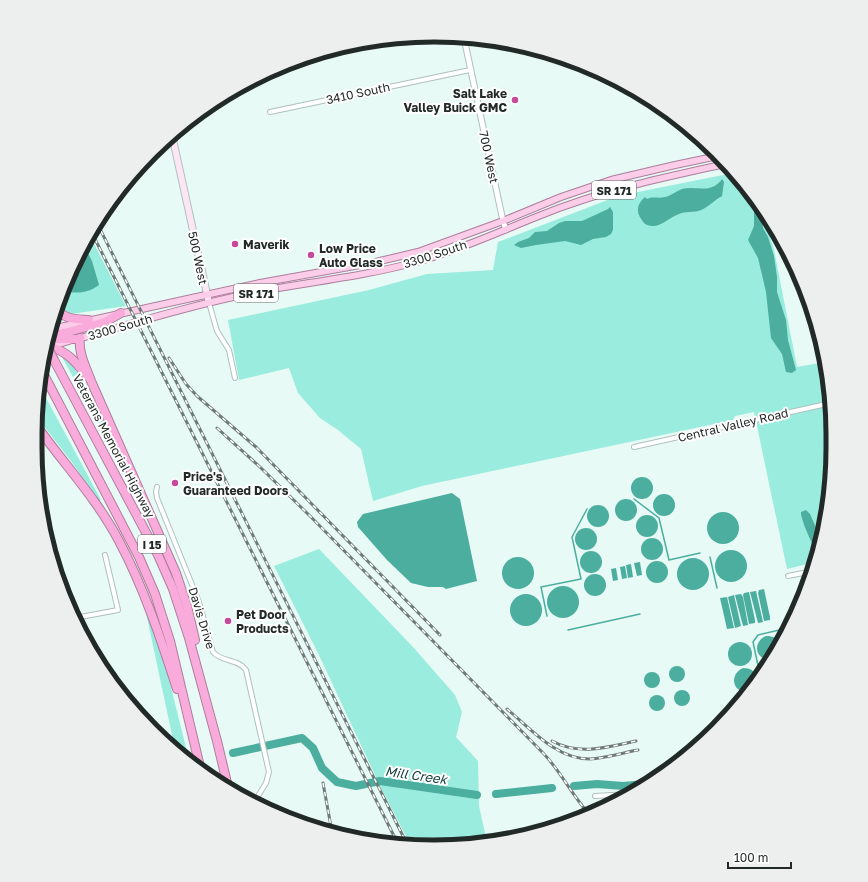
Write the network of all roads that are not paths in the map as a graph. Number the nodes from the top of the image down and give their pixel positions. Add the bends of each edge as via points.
1 (465, 43) edge
2 (470, 70) junction
3 (270, 112) dead end
4 (173, 141) edge
5 (711, 157) edge
6 (719, 165) edge
7 (503, 221) junction
8 (506, 230) junction
9 (206, 294) junction
10 (209, 303) junction
11 (61, 313) edge
12 (121, 313) junction
13 (89, 320) junction
14 (57, 328) edge
15 (77, 339) junction
16 (53, 342) edge
17 (53, 343) edge
18 (52, 346) edge
19 (51, 352) edge
20 (46, 377) edge
21 (235, 378) dead end
22 (91, 381) junction
23 (825, 404) edge
24 (42, 433) edge
25 (634, 447) dead end
26 (157, 487) dead end
27 (105, 555) dead end
28 (805, 573) edge
29 (788, 576) dead end
30 (80, 617) edge
31 (217, 741) junction
32 (196, 747) junction
33 (200, 762) edge
34 (226, 780) edge
35 (616, 795) edge
36 (595, 796) dead end
37 (257, 798) edge

1 - 2 street, 700 West
2 - 3 street, 3410 South
2 - 7 street, 700 West
4 - 9 main road, 500 West
5 - 7 main road, 3300 South / SR 171 via 611,180
6 - 8 main road, 3300 South / SR 171 via 615,189 564,206
7 - 8 street, 700 West
7 - 9 main road, 3300 South / SR 171 via 411,254
8 - 10 main road, 3300 South / SR 171 via 405,265
9 - 10 main road, 500 West
9 - 12 main road, 3300 South / SR 171
10 - 15 main road, 3300 South / SR 171
10 - 21 street, 500 West via 217,331 229,350
11 - 13 highway via 69,318
12 - 13 main road, 3300 South / SR 171
12 - 16 highway
13 - 14 main road, 3300 South / SR 171
15 - 17 highway
15 - 22 highway
18 - 22 highway via 70,356
19 - 31 highway, Veterans Memorial Highway / I 15, bridge via 158,555 173,589
20 - 32 highway, I 15 via 139,557 155,594 170,641
22 - 31 highway via 176,573 188,606
23 - 25 street, Central Valley Road
24 - 32 highway via 95,502 119,541 138,581 164,650
26 - 37 street, Davis Drive via 157,498 199,602 213,652 219,658 242,665 246,670 269,777
27 - 30 street via 118,610
28 - 29 street
31 - 34 highway, Veterans Memorial Highway / I 15
32 - 33 highway, I 15
35 - 36 street

